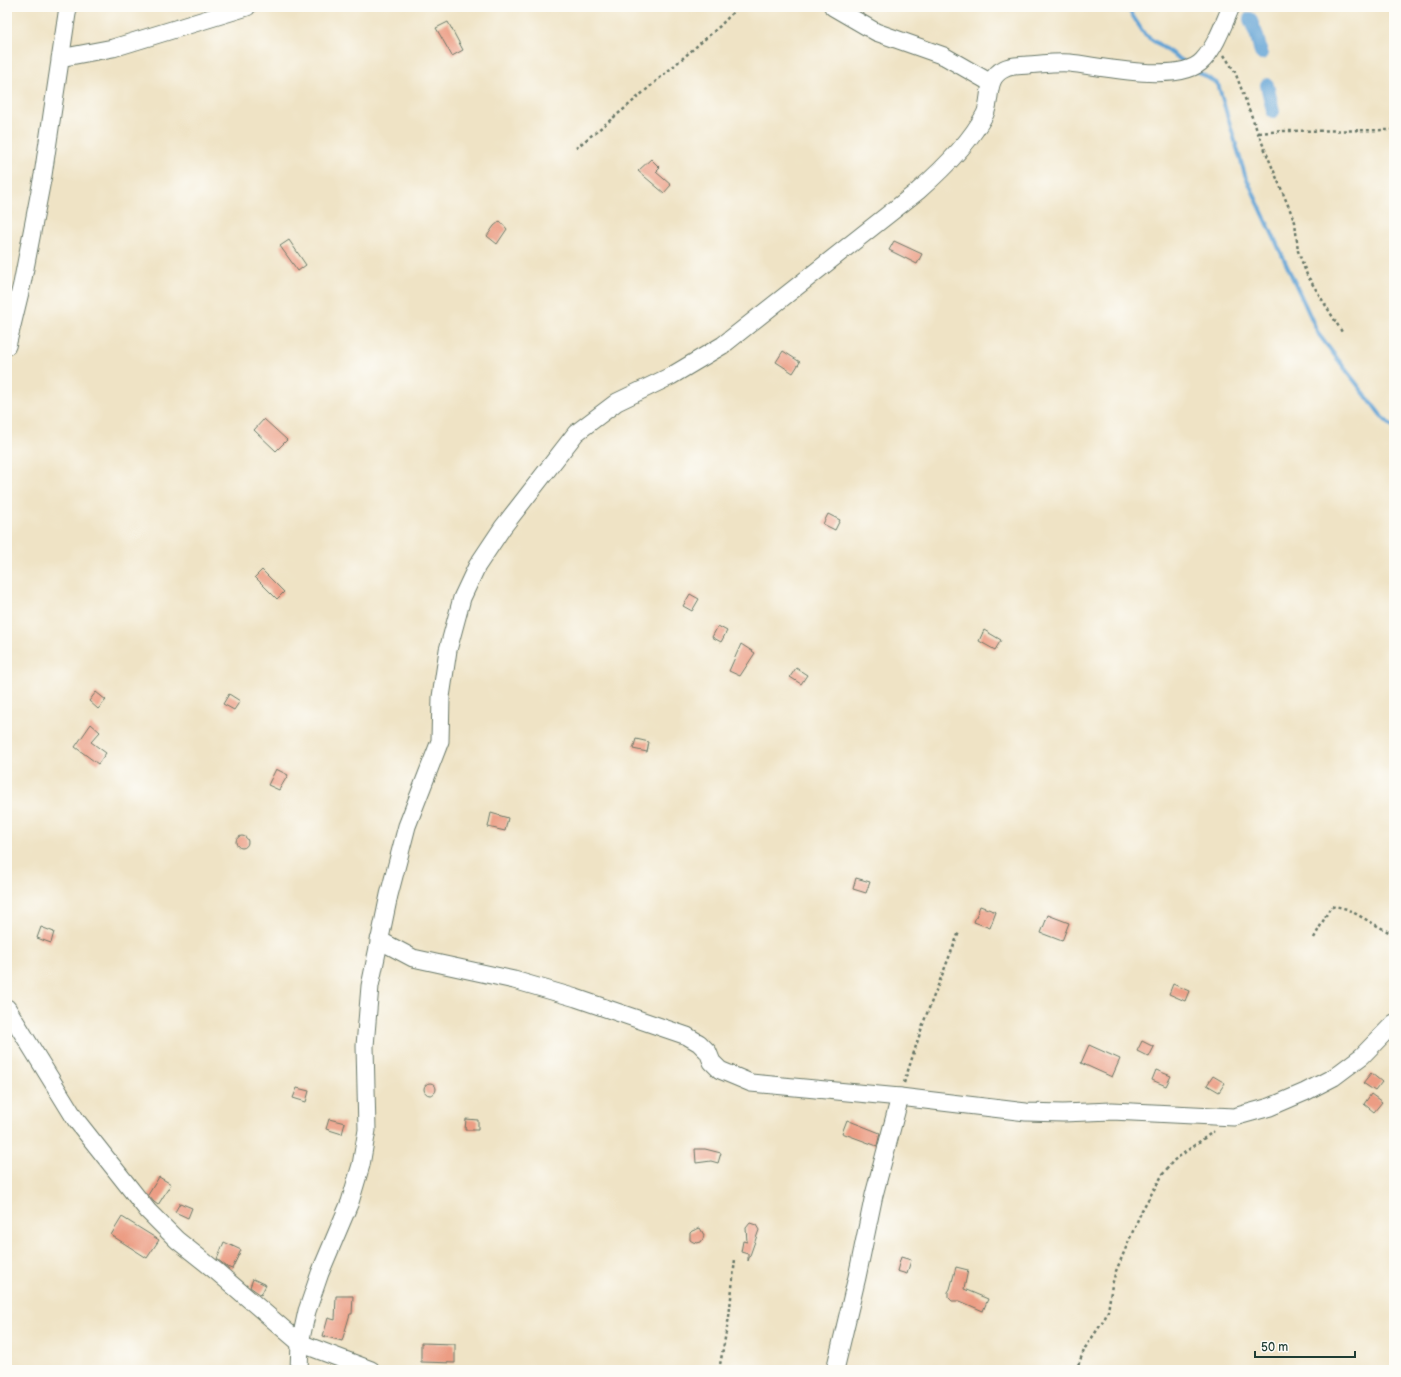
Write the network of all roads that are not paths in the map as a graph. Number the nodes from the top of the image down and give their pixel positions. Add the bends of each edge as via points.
1 (68, 7) edge
2 (247, 7) edge
3 (833, 7) edge
4 (1231, 7) edge
5 (60, 58) junction
6 (991, 83) junction
7 (7, 346) edge
8 (379, 940) junction
9 (7, 1008) edge
10 (1394, 1023) edge
11 (900, 1097) junction
12 (300, 1343) junction
13 (299, 1370) edge
14 (371, 1370) edge
15 (835, 1370) edge

1 - 5 street
2 - 5 street via 112,48
3 - 6 street via 876,32 944,56
4 - 6 street via 1214,45 1202,61 1180,71 1155,73 1069,63 1043,64 1005,68 996,74
5 - 7 street via 43,175
6 - 8 street via 985,112 946,166 723,345 671,376 617,402 576,433 503,527 477,566 462,598 448,650 441,697 440,742 407,826
8 - 11 street via 413,958 514,980 687,1036 708,1052 712,1062 720,1070 751,1083
8 - 12 street via 366,1018 367,1130 361,1165 350,1202 334,1236 307,1311
9 - 12 street via 76,1120 148,1211 177,1240
10 - 11 street via 1362,1056 1334,1077 1270,1107 1234,1117 1112,1111 1026,1112
11 - 15 street via 874,1195
12 - 13 street
12 - 14 street

